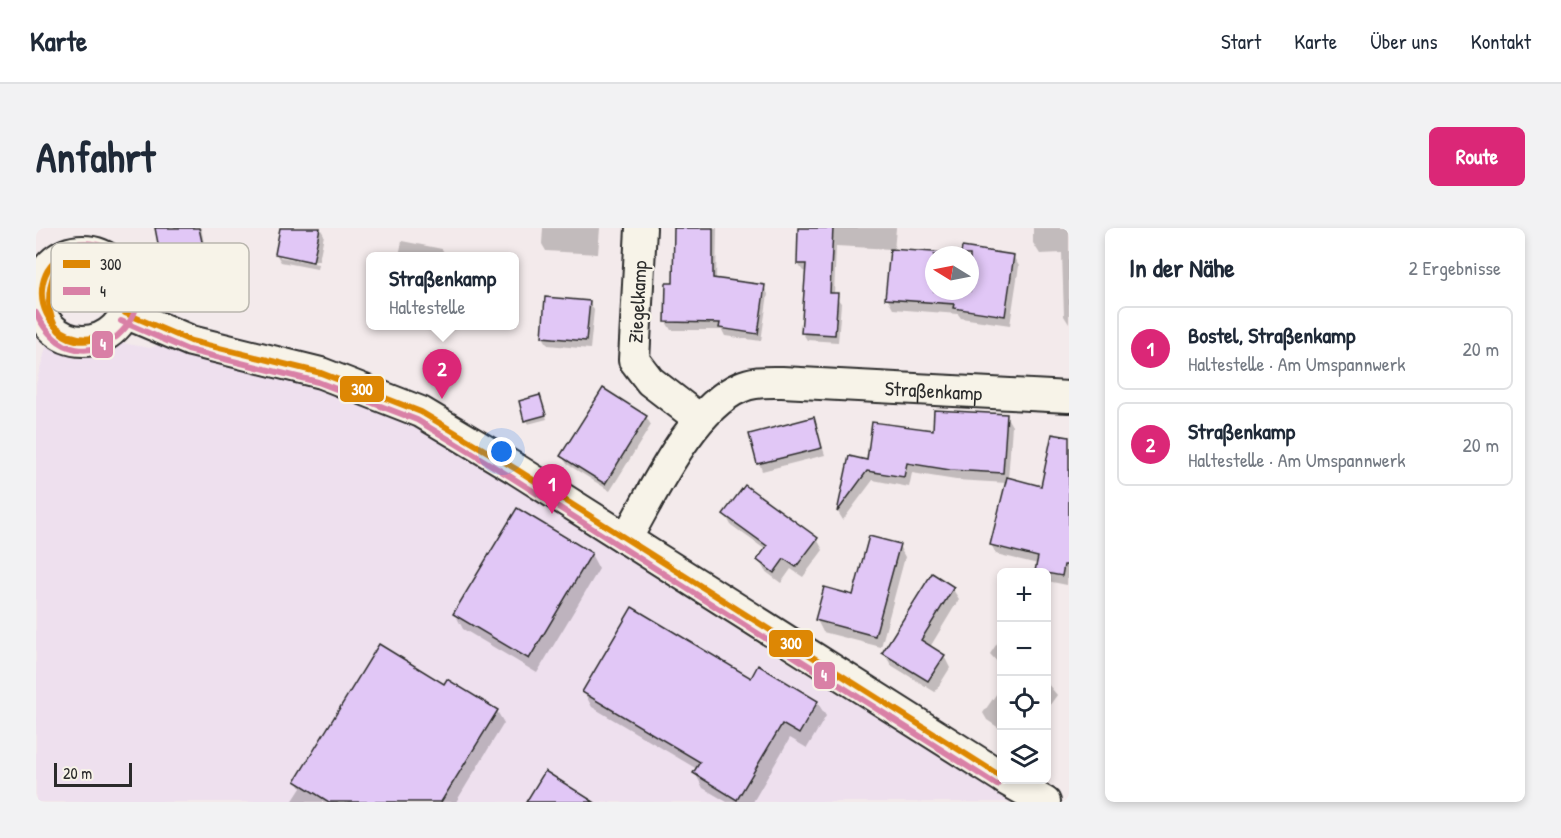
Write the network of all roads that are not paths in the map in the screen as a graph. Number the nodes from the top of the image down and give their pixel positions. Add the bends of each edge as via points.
1 (641, 228) edge
2 (51, 264) edge
3 (38, 308) edge
4 (125, 313) joint
5 (1069, 397) edge
6 (698, 418) junction
7 (626, 539) junction
8 (997, 774) edge
9 (1013, 784) edge
10 (1045, 802) edge

1 - 6 street, Ziegelkamp via 634,360 650,381
2 - 3 street via 42,278
3 - 4 street via 55,330 80,341 107,334
4 - 7 street via 191,341 321,373 421,412
5 - 6 street, Straßenkamp via 761,382 718,399
6 - 7 street, Straßenkamp
7 - 8 street
9 - 10 street

